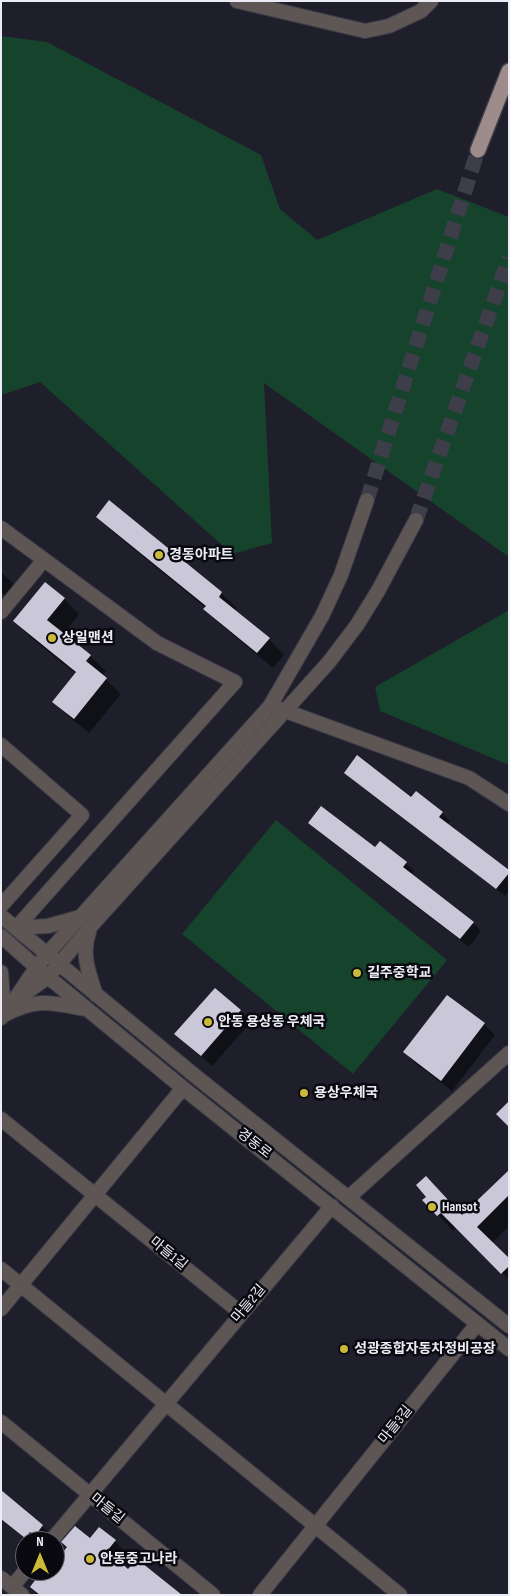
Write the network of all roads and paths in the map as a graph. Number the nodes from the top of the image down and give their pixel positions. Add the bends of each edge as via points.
1 (237, 1) edge
2 (431, 1) edge
3 (509, 71) edge
4 (478, 150) tunnel mouth
5 (367, 500) tunnel mouth
6 (416, 520) tunnel mouth
7 (1, 528) edge
8 (43, 561) junction
9 (1, 612) edge
10 (270, 706) junction
11 (287, 710) junction
12 (1, 745) edge
13 (509, 804) edge
14 (1, 906) edge
15 (1, 916) edge
16 (80, 917) junction
17 (92, 925) junction
18 (16, 928) junction
19 (1, 936) edge
20 (47, 954) junction
21 (59, 965) junction
22 (36, 967) junction
23 (1, 972) edge
24 (48, 977) junction
25 (96, 996) junction
26 (15, 1000) junction
27 (87, 1009) junction
28 (2, 1016) edge
29 (509, 1054) edge
30 (183, 1088) junction
31 (1, 1119) edge
32 (95, 1195) junction
33 (348, 1198) junction
34 (332, 1206) junction
35 (1, 1268) edge
36 (21, 1285) junction
37 (1, 1309) edge
38 (241, 1313) junction
39 (477, 1324) junction
40 (509, 1326) edge
41 (509, 1349) edge
42 (166, 1403) junction
43 (1, 1422) edge
44 (90, 1494) junction
45 (316, 1526) junction
46 (59, 1531) edge
47 (213, 1595) edge
48 (260, 1595) edge
49 (400, 1595) edge

1 - 2 street via 365,31 389,26 421,11
3 - 4 main road
5 - 10 street via 341,575 322,616
6 - 11 street via 357,625
7 - 8 street
8 - 9 street
8 - 18 street via 157,643 235,682
10 - 11 street
10 - 16 street
11 - 13 street via 469,778
11 - 17 street
12 - 14 street via 82,815
15 - 18 street, 경동로
16 - 18 street via 48,926
16 - 20 street
17 - 21 street
17 - 25 street via 85,955
18 - 20 street, 경동로
19 - 22 street, 경동로
20 - 21 street, 경동로
20 - 22 street
21 - 24 street
21 - 25 street, 경동로
22 - 24 street, 경동로
22 - 26 street
23 - 28 street
24 - 26 street
24 - 27 street, 경동로
25 - 33 street, 경동로
26 - 28 street
27 - 28 street via 49,1002 33,1003
27 - 30 street, 경동로
29 - 33 street
30 - 32 street
30 - 34 street, 경동로
31 - 32 street, 마들1길
32 - 36 street
32 - 38 street, 마들1길
33 - 40 street, 경동로
34 - 38 street, 마들2길
34 - 39 street, 경동로
35 - 36 street
36 - 37 street
36 - 42 street
38 - 42 street, 마들2길
39 - 41 street, 경동로
39 - 45 street, 마들3길
42 - 44 street, 마들2길
42 - 45 street
43 - 44 street, 마들길
44 - 46 street, 마들2길
44 - 47 street, 마들길
45 - 48 street, 마들3길
45 - 49 street

